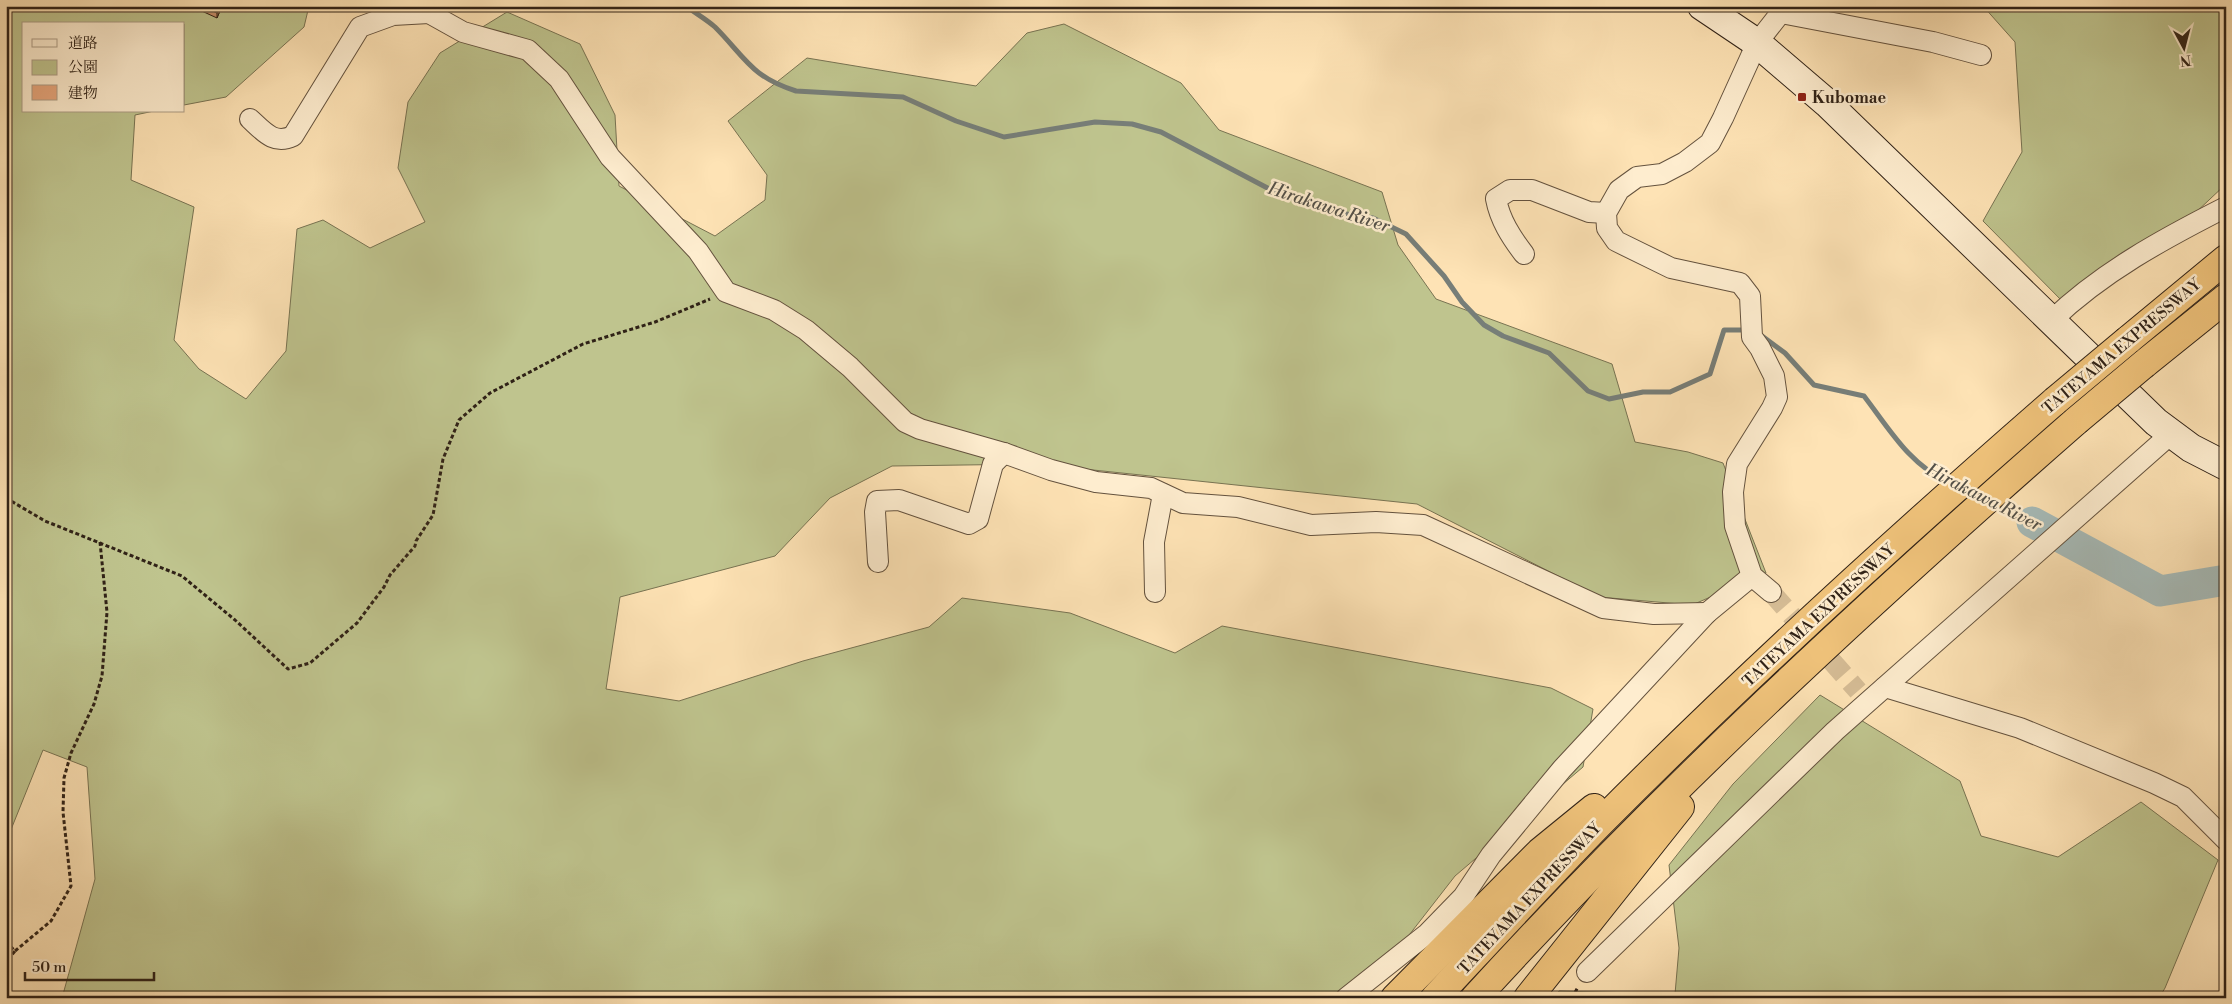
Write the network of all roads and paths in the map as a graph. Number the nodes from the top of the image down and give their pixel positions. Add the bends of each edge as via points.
1 (1702, 6) edge
2 (433, 9) edge
3 (1783, 10) edge
4 (1757, 43) junction
5 (1981, 55) dead end
6 (250, 120) dead end
7 (2226, 207) edge
8 (1606, 213) junction
9 (1524, 254) dead end
10 (2226, 259) edge
11 (726, 292) junction
12 (2226, 298) edge
13 (2051, 321) junction
14 (2171, 434) junction
15 (1004, 453) junction
16 (2226, 466) edge
17 (1163, 494) junction
18 (6, 498) edge
19 (100, 542) junction
20 (878, 562) dead end
21 (1752, 576) junction
22 (1155, 592) dead end
23 (1771, 592) tunnel mouth
24 (1707, 613) junction
25 (1886, 687) junction
26 (1726, 700) junction
27 (1747, 721) junction
28 (2226, 840) edge
29 (6, 942) edge
30 (14, 951) junction
31 (6, 962) edge
32 (1587, 972) dead end
33 (1346, 998) edge
34 (1395, 998) edge
35 (1435, 998) edge
36 (1474, 998) edge
37 (1528, 998) edge

1 - 4 street
2 - 6 street via 393,15 360,27 293,136 284,140 272,138
2 - 11 street via 463,32 528,50 559,79 610,157 698,251
3 - 4 street
3 - 5 street
4 - 8 street via 1710,143 1662,174 1637,177 1619,190
4 - 13 street via 1856,130
7 - 13 street via 2121,265 2093,284
8 - 9 street via 1589,212 1532,190 1510,190 1496,199 1499,215
8 - 21 street via 1607,228 1616,241 1671,268 1740,283 1750,296 1751,331 1774,376 1777,397 1737,464 1733,492 1735,526
10 - 26 highway, TATEYAMA EXPRESSWAY, bridge via 1991,457
11 - 15 street via 774,310 806,330 850,367 905,422
11 - 19 path via 655,322 582,344 490,393 459,420 443,459 433,515 414,546 357,623 310,663 288,669 182,576
12 - 27 highway, TATEYAMA EXPRESSWAY, bridge via 2144,364 1964,520
13 - 14 street
14 - 16 street
14 - 25 street
15 - 17 street via 1096,482 1151,488
15 - 20 street via 993,464 978,519 969,524 899,500 877,501
17 - 22 street via 1154,542
17 - 24 street via 1183,503 1238,507 1311,525 1376,522 1423,525 1603,608 1654,614
18 - 19 path via 45,521
19 - 30 path via 107,612 102,676 64,778 63,812 71,886 51,921
21 - 23 street
21 - 24 street
24 - 33 street via 1562,769 1491,856 1463,897 1428,933
25 - 28 street via 2020,728 2154,783 2183,797
25 - 32 street via 1863,696 1835,731
26 - 34 highway via 1540,852
26 - 35 highway, TATEYAMA EXPRESSWAY via 1601,822
27 - 36 highway, TATEYAMA EXPRESSWAY via 1623,843
27 - 37 highway
29 - 30 path
30 - 31 path

